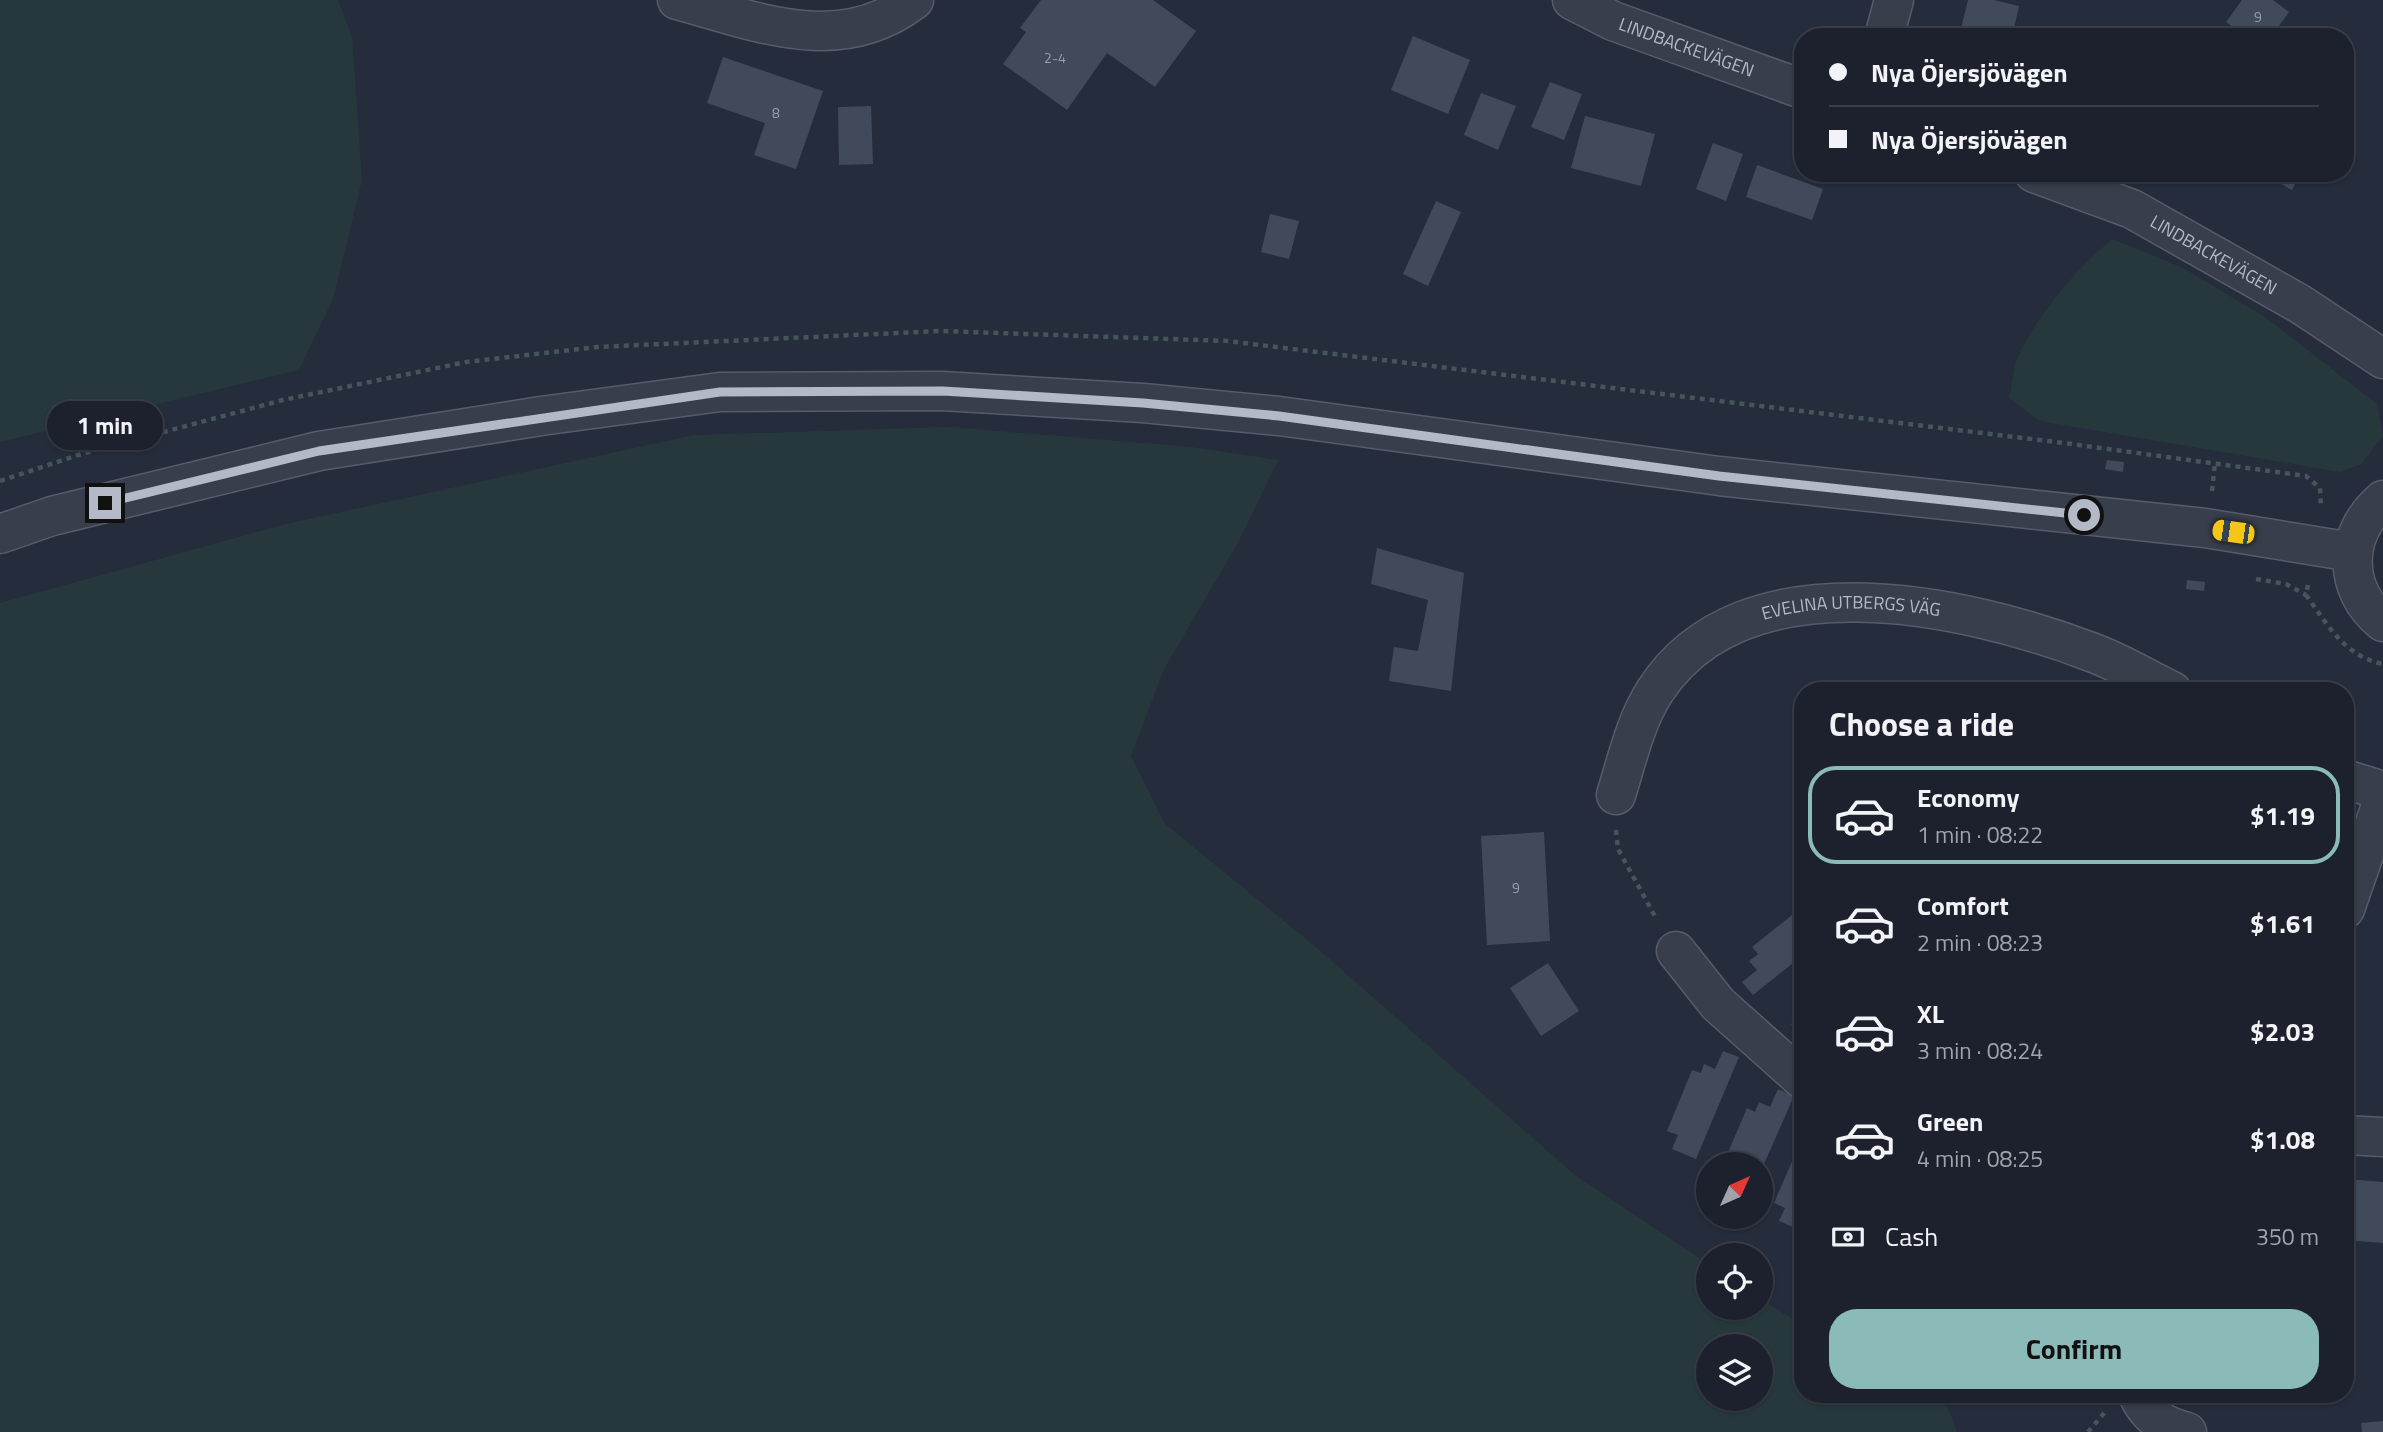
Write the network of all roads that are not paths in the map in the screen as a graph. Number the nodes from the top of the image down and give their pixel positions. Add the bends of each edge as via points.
1 (677, 0) edge
2 (914, 0) edge
3 (1572, 0) edge
4 (1894, 0) edge
5 (1886, 28) edge
6 (1794, 86) edge
7 (2058, 182) edge
8 (2383, 359) edge
9 (2383, 500) edge
10 (0, 534) edge
11 (2352, 552) junction
12 (2383, 622) edge
13 (2154, 682) edge
14 (2354, 782) edge
15 (2383, 792) edge
16 (1616, 795) road end
17 (2383, 800) edge
18 (2354, 883) edge
19 (1676, 951) road end
20 (1794, 1072) edge
21 (2354, 1135) edge
22 (2383, 1137) edge
23 (2143, 1403) edge
24 (2187, 1432) edge

1 - 2 street via 790,31 853,30 886,19
3 - 6 street, LINDBACKEVÄGEN via 1613,21
4 - 5 street
7 - 8 street, LINDBACKEVÄGEN via 2132,209 2300,304
9 - 11 street via 2367,515
10 - 11 street via 51,516 319,451 541,416 720,392 943,391 1279,416 1719,476 2205,528
11 - 12 street via 2357,591
13 - 16 street, EVELINA UTBERGS VÄG via 2092,652 1976,617 1861,602 1755,615 1717,631 1655,690 1638,725
14 - 15 street
17 - 18 street
19 - 20 street via 1718,1004
21 - 22 street
23 - 24 street via 2151,1416

